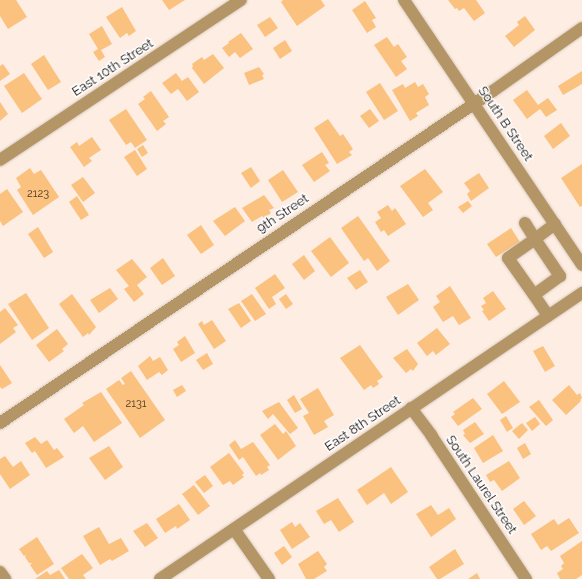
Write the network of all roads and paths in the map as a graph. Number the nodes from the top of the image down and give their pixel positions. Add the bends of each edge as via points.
1 (241, 0) edge
2 (404, 0) edge
3 (582, 28) edge
4 (474, 103) junction
5 (0, 160) edge
6 (525, 223) dead end
7 (555, 224) junction
8 (535, 239) junction
9 (582, 265) edge
10 (582, 293) edge
11 (534, 295) junction
12 (548, 316) junction
13 (411, 408) junction
14 (0, 423) edge
15 (234, 529) junction
16 (0, 572) edge
17 (5, 579) edge
18 (160, 579) edge
19 (269, 579) edge
20 (526, 579) edge

1 - 5 street, East 10th Street
2 - 4 street, South B Street
3 - 4 street, 9th Street
4 - 7 street, South B Street
4 - 14 street, 9th Street
6 - 8 street
7 - 8 street
7 - 9 street, South B Street
8 - 11 street via 560,276
8 - 11 street via 508,258
10 - 12 street, East 8th Street
11 - 12 street
12 - 13 street, East 8th Street
13 - 15 street, East 8th Street
13 - 20 street, South Laurel Street
15 - 18 street, East 8th Street
15 - 19 street
16 - 17 street

